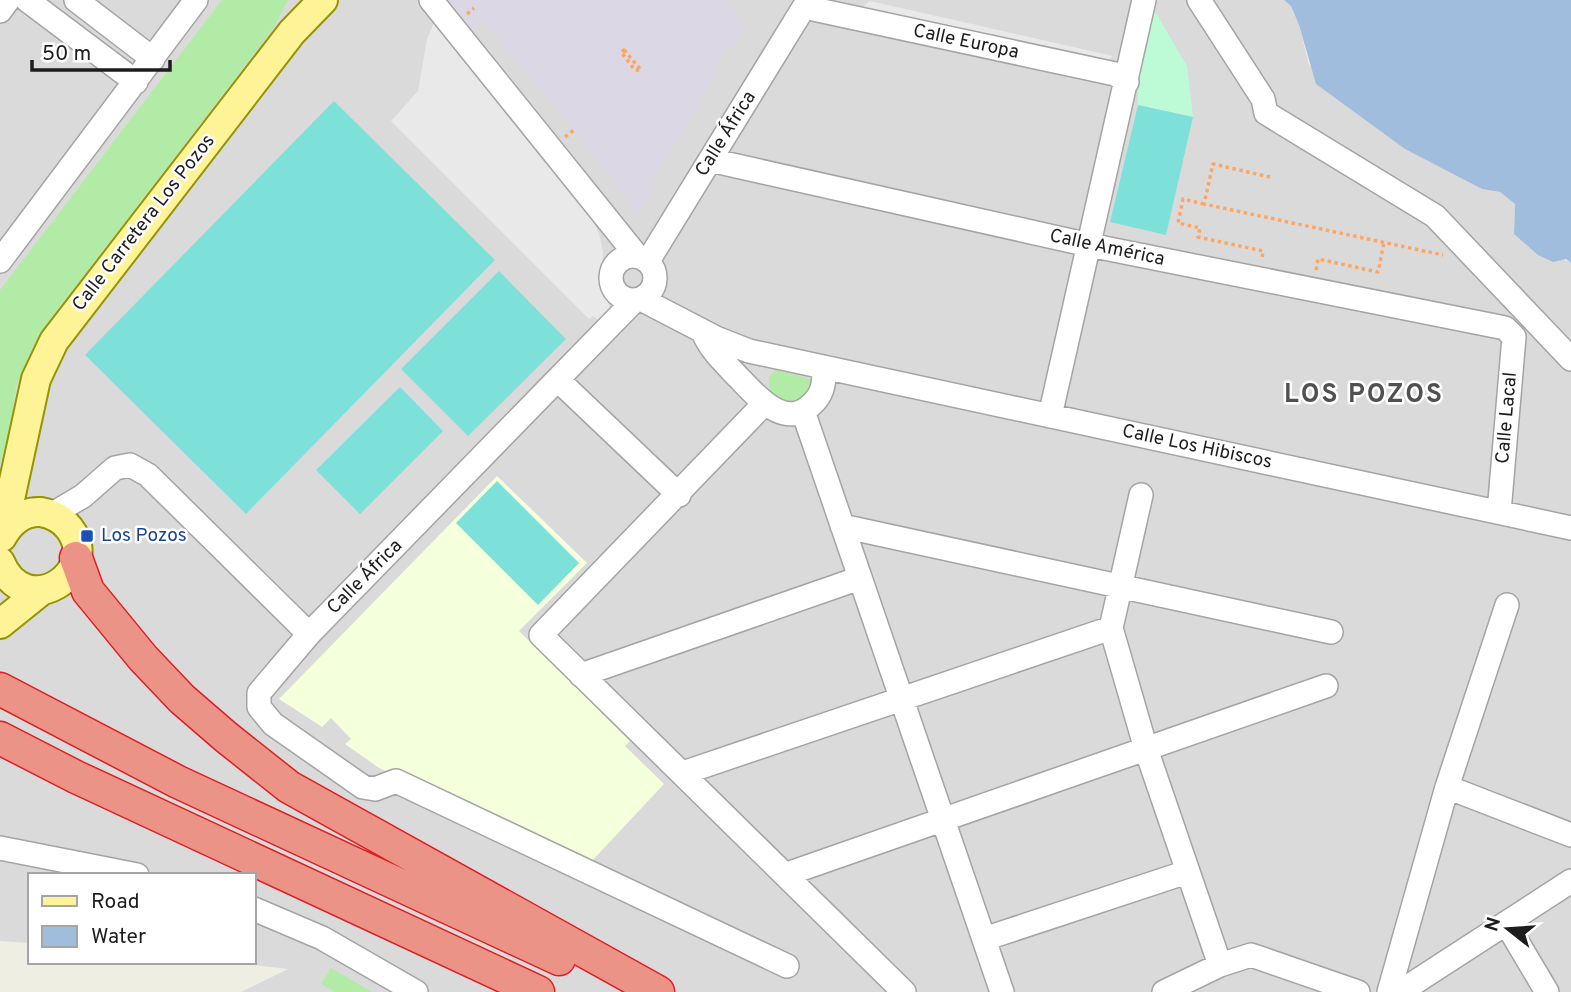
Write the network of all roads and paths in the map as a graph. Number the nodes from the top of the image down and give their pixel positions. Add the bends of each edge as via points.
1 (8, 0) edge
2 (27, 0) edge
3 (76, 0) edge
4 (196, 0) edge
5 (300, 0) edge
6 (323, 0) edge
7 (1144, 0) edge
8 (1199, 0) edge
9 (430, 1) edge
10 (804, 6) joint
11 (0, 11) edge
12 (292, 32) junction
13 (625, 50) joint
14 (153, 59) junction
15 (136, 82) junction
16 (1126, 82) junction
17 (574, 130) dead end
18 (564, 138) dead end
19 (710, 160) junction
20 (1270, 177) dead end
21 (594, 202) junction
22 (1204, 204) junction
23 (1384, 242) junction
24 (1089, 245) junction
25 (1446, 256) dead end
26 (1262, 259) dead end
27 (0, 261) edge
28 (647, 265) junction
29 (614, 267) junction
30 (1316, 270) dead end
31 (631, 298) junction
32 (699, 328) junction
33 (1505, 328) joint
34 (1571, 359) edge
35 (823, 367) junction
36 (865, 376) junction
37 (558, 380) junction
38 (764, 404) junction
39 (811, 404) junction
40 (1050, 416) junction
41 (27, 429) junction
42 (679, 495) junction
43 (1141, 495) dead end
44 (1499, 512) junction
45 (842, 526) junction
46 (1571, 528) edge
47 (10, 530) edge
48 (76, 558) junction
49 (860, 578) junction
50 (1121, 586) junction
51 (41, 591) junction
52 (0, 603) edge
53 (1507, 606) dead end
54 (0, 624) edge
55 (1111, 628) junction
56 (1331, 632) dead end
57 (309, 634) junction
58 (580, 674) junction
59 (1326, 686) dead end
60 (4, 691) edge
61 (902, 699) junction
62 (0, 738) edge
63 (1146, 749) junction
64 (683, 773) junction
65 (1447, 787) junction
66 (943, 820) junction
67 (1571, 835) edge
68 (0, 848) edge
69 (1187, 872) junction
70 (127, 873) edge
71 (787, 874) junction
72 (1571, 881) edge
73 (256, 910) edge
74 (1506, 923) junction
75 (984, 939) junction
76 (1220, 965) junction
77 (787, 966) dead end
78 (416, 992) edge
79 (538, 992) edge
80 (631, 992) edge
81 (658, 992) edge
82 (904, 992) edge
83 (1002, 992) edge
84 (1164, 992) edge
85 (1358, 992) edge
86 (1389, 992) edge
87 (1400, 992) edge
88 (1547, 992) edge

1 - 11 street
2 - 15 street
3 - 14 street
4 - 14 street
5 - 12 main road
6 - 12 main road, Calle Carretera Los Pozos
7 - 16 street
8 - 34 street via 1263,99 1266,113 1435,216
9 - 21 street
10 - 16 street, Calle Europa via 1115,74
10 - 19 street, Calle África
12 - 41 main road, Calle Carretera Los Pozos via 54,341 36,379
13 - 13 path via 621,52 635,70 641,69
14 - 15 street
15 - 27 street
16 - 24 street
17 - 18 path
19 - 24 street, Calle América
19 - 28 street, Calle África
20 - 22 path via 1213,164
21 - 28 street
21 - 29 street
22 - 23 path
22 - 26 path via 1183,199 1178,223 1200,228 1198,237 1263,251
23 - 25 path
23 - 30 path via 1378,272 1318,259
24 - 33 street, Calle América
24 - 40 street
28 - 29 street via 624,258
28 - 31 street via 652,291
28 - 32 street
29 - 31 street via 611,281
31 - 32 street
31 - 37 street, Calle África via 612,314 601,335
32 - 35 street, Calle Los Hibiscos via 749,351
32 - 38 street via 709,347
33 - 44 street, Calle Lacal via 1514,337
35 - 36 street, Calle Los Hibiscos
35 - 39 street via 823,387
36 - 39 street via 848,380
36 - 40 street, Calle Los Hibiscos
37 - 42 street
37 - 57 street, Calle África
38 - 39 street via 779,413
38 - 42 street
39 - 45 street
40 - 44 street, Calle Los Hibiscos
41 - 47 main road via 17,463
41 - 47 main road via 34,489
42 - 58 street via 541,635
43 - 50 street
44 - 46 street, Calle Los Hibiscos
45 - 49 street
45 - 50 street
47 - 48 main road via 60,519 72,533
47 - 51 main road via 21,587
47 - 52 main road
47 - 57 street via 83,496 115,468 130,465 148,475
48 - 51 main road via 66,578
48 - 81 highway via 88,591 143,658 208,722 289,787
49 - 58 street
49 - 61 street
50 - 55 street
50 - 56 street
51 - 54 main road
53 - 65 street
55 - 61 street
55 - 63 street
57 - 77 street, Calle África via 259,693 259,708 274,724 363,787 375,789 396,781
58 - 64 street
59 - 63 street
60 - 80 highway via 178,782
61 - 64 street
61 - 66 street
62 - 79 highway via 76,778
63 - 66 street
63 - 69 street
64 - 71 street
65 - 67 street
65 - 86 street
66 - 71 street
66 - 75 street
68 - 70 street
69 - 75 street
69 - 76 street
71 - 82 street
72 - 74 street
73 - 78 street via 333,944
74 - 87 street
74 - 88 street
75 - 83 street
76 - 84 street
76 - 85 street via 1251,955

